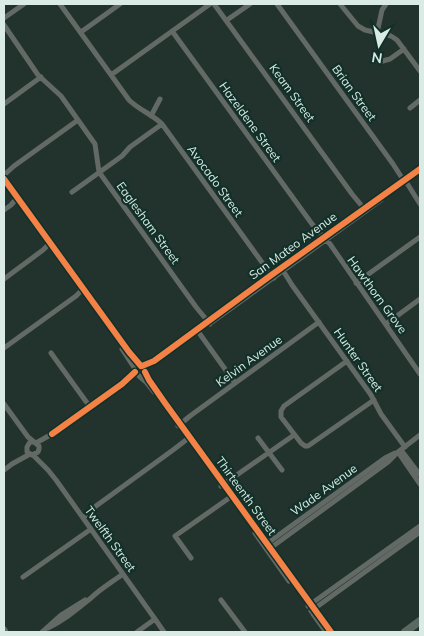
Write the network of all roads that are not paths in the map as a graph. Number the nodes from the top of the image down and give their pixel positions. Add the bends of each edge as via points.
1 (24, 4) edge
2 (60, 4) edge
3 (120, 4) edge
4 (210, 4) edge
5 (214, 4) edge
6 (250, 4) edge
7 (278, 4) edge
8 (340, 4) edge
9 (386, 4) edge
10 (4, 18) edge
11 (227, 20) junction
12 (4, 27) edge
13 (172, 31) junction
14 (81, 32) junction
15 (377, 33) junction
16 (404, 49) junction
17 (379, 62) dead end
18 (420, 71) edge
19 (111, 75) junction
20 (40, 77) junction
21 (160, 99) dead end
22 (420, 100) edge
23 (4, 104) edge
24 (410, 108) dead end
25 (151, 116) junction
26 (78, 120) junction
27 (162, 124) junction
28 (420, 169) edge
29 (99, 172) junction
30 (4, 174) edge
31 (4, 179) edge
32 (404, 181) junction
33 (4, 185) edge
34 (72, 192) dead end
35 (17, 201) junction
36 (420, 204) edge
37 (4, 210) edge
38 (364, 210) junction
39 (420, 237) edge
40 (324, 240) junction
41 (50, 246) junction
42 (281, 270) junction
43 (272, 277) junction
44 (4, 279) edge
45 (356, 283) junction
46 (82, 291) junction
47 (420, 299) edge
48 (319, 322) junction
49 (208, 323) junction
50 (386, 324) junction
51 (197, 330) junction
52 (4, 348) edge
53 (51, 353) dead end
54 (347, 361) junction
55 (420, 362) edge
56 (415, 365) junction
57 (140, 371) junction
58 (420, 374) edge
59 (235, 383) junction
60 (374, 400) junction
61 (4, 404) edge
62 (90, 407) junction
63 (4, 410) edge
64 (178, 424) junction
65 (294, 435) junction
66 (420, 435) edge
67 (258, 438) dead end
68 (189, 439) junction
69 (37, 446) junction
70 (27, 447) junction
71 (401, 450) junction
72 (269, 453) junction
73 (32, 454) junction
74 (12, 464) junction
75 (4, 470) edge
76 (48, 470) junction
77 (282, 470) dead end
78 (420, 475) edge
79 (420, 484) edge
80 (223, 487) junction
81 (231, 497) junction
82 (82, 517) junction
83 (420, 526) edge
84 (91, 529) junction
85 (420, 532) edge
86 (267, 547) junction
87 (191, 558) dead end
88 (123, 574) junction
89 (23, 578) dead end
90 (221, 600) dead end
91 (311, 608) junction
92 (156, 619) junction
93 (420, 621) edge
94 (42, 632) edge
95 (137, 632) edge
96 (164, 632) edge
97 (169, 632) edge
98 (245, 632) edge
99 (326, 632) edge
100 (331, 632) edge
101 (405, 632) edge

1 - 10 street
2 - 14 street, Avocado Street
3 - 14 street
4 - 13 street
5 - 11 street, Keam Street
6 - 11 street
7 - 32 street, Brian Street
8 - 15 street via 358,26
9 - 15 street
11 - 38 street, Keam Street
12 - 20 street
13 - 19 street
13 - 40 street, Hazeldene Street
14 - 19 street, Avocado Street
15 - 16 street via 391,36
16 - 17 street
16 - 18 street
19 - 25 street, Avocado Street via 133,104
20 - 23 street
20 - 26 street via 61,96
21 - 25 street
22 - 24 street
25 - 27 street, Avocado Street
26 - 29 street, Eaglesham Street via 96,147
26 - 30 street
27 - 29 street
27 - 43 street, Avocado Street
28 - 32 street, San Mateo Avenue
29 - 34 street
29 - 49 street, Eaglesham Street
31 - 35 street, Thirteenth Street
32 - 36 street, Brian Street
32 - 38 street, San Mateo Avenue
33 - 35 street, Thirteenth Street
35 - 37 street
35 - 41 street, Thirteenth Street
38 - 40 street, San Mateo Avenue
39 - 45 street
40 - 42 street, San Mateo Avenue
40 - 45 street, Hawthorn Grove
41 - 44 street
41 - 46 street, Thirteenth Street
42 - 43 street, San Mateo Avenue
42 - 48 street, Hunter Street
43 - 49 street, San Mateo Avenue
45 - 50 street, Hawthorn Grove
46 - 52 street
46 - 57 street, Thirteenth Street
47 - 50 street
48 - 54 street, Hunter Street
48 - 59 street, Kelvin Avenue
49 - 51 street, San Mateo Avenue
50 - 56 street, Hawthorn Grove
51 - 57 street, San Mateo Avenue
51 - 59 street
53 - 62 street
54 - 60 street, Hunter Street
54 - 65 street via 282,408 281,417
55 - 56 street
56 - 58 street, Hawthorn Grove
57 - 62 street, San Mateo Avenue
57 - 64 street, Thirteenth Street
59 - 64 street, Kelvin Avenue
60 - 65 street via 308,446 302,445
60 - 71 street, Hunter Street
61 - 69 street, Twelfth Street
62 - 69 street, San Mateo Avenue
63 - 70 street via 25,439
64 - 68 street, Thirteenth Street
65 - 72 street
66 - 71 street, Wade Avenue
67 - 72 street
68 - 80 street, Thirteenth Street
68 - 82 street
69 - 70 street via 30,442
69 - 73 street
69 - 76 street, Twelfth Street
70 - 73 street, Twelfth Street
70 - 74 street
71 - 78 street, Hunter Street
71 - 79 street, Hunter Street
71 - 86 street, Wade Avenue
72 - 77 street
72 - 80 street
73 - 74 street
73 - 76 street, Twelfth Street
74 - 75 street
76 - 82 street, Twelfth Street
80 - 81 street, Thirteenth Street
81 - 86 street, Thirteenth Street
81 - 87 street via 175,536
82 - 84 street, Twelfth Street
83 - 91 street
84 - 88 street, Twelfth Street
84 - 89 street
85 - 91 street
86 - 91 street, Thirteenth Street
88 - 92 street, Twelfth Street
88 - 94 street via 60,616
90 - 98 street
91 - 99 street, Thirteenth Street
91 - 100 street, Thirteenth Street
92 - 95 street
92 - 96 street, Twelfth Street
92 - 97 street, Twelfth Street
93 - 101 highway

